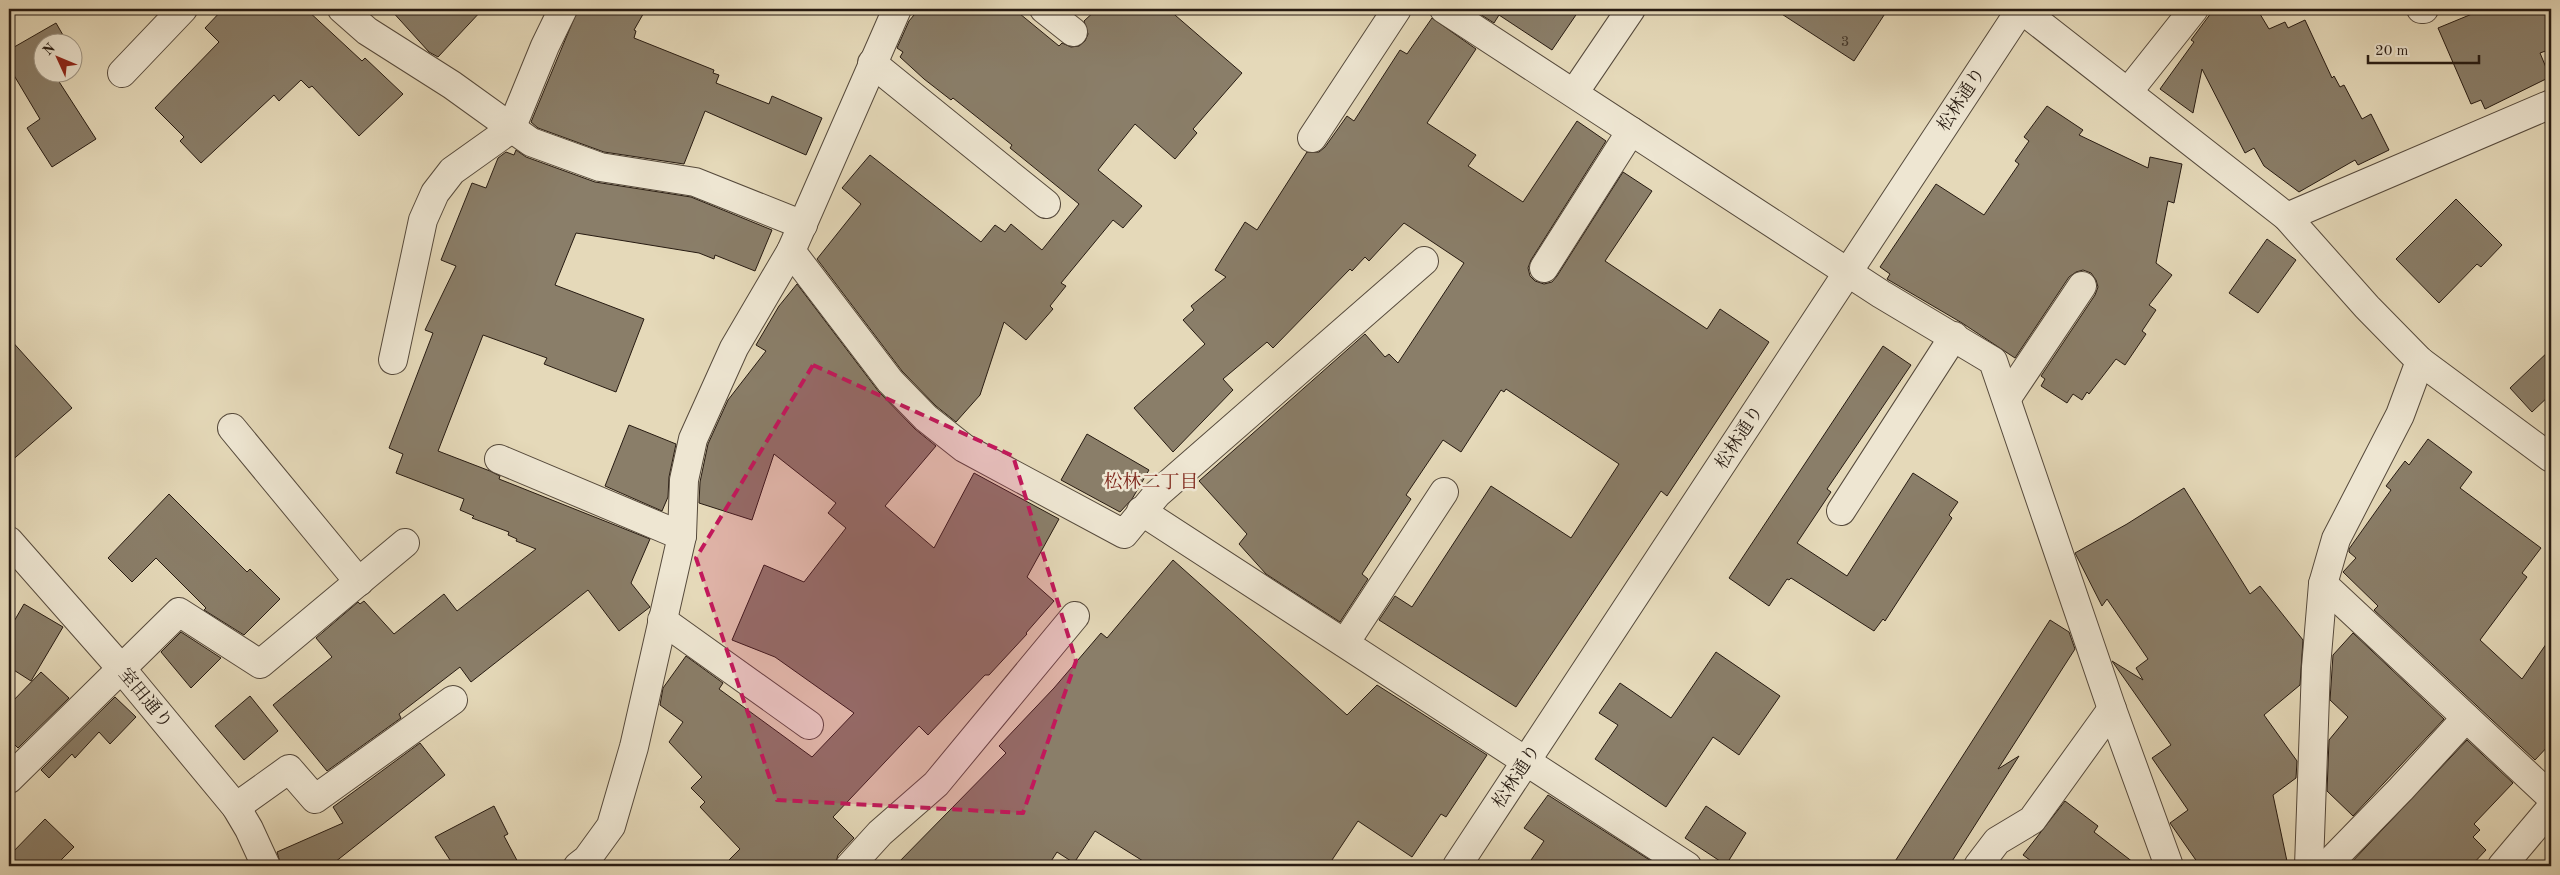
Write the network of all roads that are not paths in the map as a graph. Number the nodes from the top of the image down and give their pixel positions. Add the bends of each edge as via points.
1 (183, 9) edge
2 (342, 9) edge
3 (563, 9) edge
4 (897, 9) edge
5 (1044, 9) edge
6 (1397, 9) edge
7 (1446, 9) edge
8 (1631, 9) edge
9 (2021, 9) edge
10 (2194, 9) edge
11 (1073, 32) dead end
12 (872, 63) junction
13 (122, 73) dead end
14 (2128, 92) junction
15 (1574, 93) junction
16 (2551, 104) edge
17 (511, 129) junction
18 (1632, 131) junction
19 (1312, 138) dead end
20 (1046, 204) dead end
21 (2287, 216) junction
22 (803, 225) junction
23 (791, 251) junction
24 (1424, 261) dead end
25 (1544, 268) dead end
26 (1848, 272) junction
27 (2082, 286) dead end
28 (1954, 336) junction
29 (393, 360) dead end
30 (2420, 361) junction
31 (2007, 398) junction
32 (232, 428) dead end
33 (2551, 458) edge
34 (499, 459) dead end
35 (1444, 492) dead end
36 (1141, 511) junction
37 (1841, 511) dead end
38 (682, 536) junction
39 (9, 541) edge
40 (405, 543) dead end
41 (359, 582) junction
42 (2323, 584) junction
43 (1075, 616) dead end
44 (662, 620) junction
45 (1345, 643) junction
46 (120, 667) junction
47 (453, 700) dead end
48 (2112, 710) junction
49 (2466, 718) junction
50 (809, 725) dead end
51 (1526, 761) junction
52 (9, 779) edge
53 (2551, 797) edge
54 (236, 807) junction
55 (2551, 808) edge
56 (266, 866) edge
57 (578, 866) edge
58 (850, 866) edge
59 (1457, 866) edge
60 (1687, 866) edge
61 (1978, 866) edge
62 (2169, 866) edge
63 (2309, 866) edge
64 (2326, 866) edge
65 (2502, 866) edge

1 - 13 street
2 - 17 street via 367,31 452,85
3 - 17 street
4 - 12 street
5 - 11 street
6 - 19 street
7 - 15 street
8 - 15 street
9 - 14 street
9 - 26 street, 松林通り
10 - 14 street
12 - 20 street
12 - 22 street
14 - 21 street
15 - 18 street
16 - 21 street
17 - 22 street via 531,142 600,167 695,182
17 - 29 street via 452,171 436,193 423,220
18 - 25 street
18 - 26 street
21 - 30 street via 2367,307
22 - 23 street
23 - 36 street via 890,381 926,418 964,448 1124,534
23 - 38 street via 734,348 693,439 684,480
24 - 36 street
26 - 28 street
26 - 51 street, 松林通り
27 - 31 street
28 - 31 street via 1993,361
28 - 37 street
30 - 33 street
30 - 42 street via 2400,415 2336,539
31 - 48 street
32 - 41 street
34 - 38 street
35 - 45 street
36 - 45 street
38 - 44 street
39 - 46 street, 室田通り
40 - 41 street
41 - 46 street via 260,664 179,612
42 - 49 street
42 - 63 street via 2316,667
43 - 58 street via 936,784
44 - 50 street
44 - 57 street via 634,747 610,826 587,859
45 - 51 street
46 - 52 street
46 - 54 street, 室田通り
47 - 54 street via 315,799 289,769
48 - 61 street via 2032,820 1997,841
48 - 62 street
49 - 53 street
49 - 64 street
51 - 59 street, 松林通り
51 - 60 street
54 - 56 street, 室田通り
55 - 65 street

